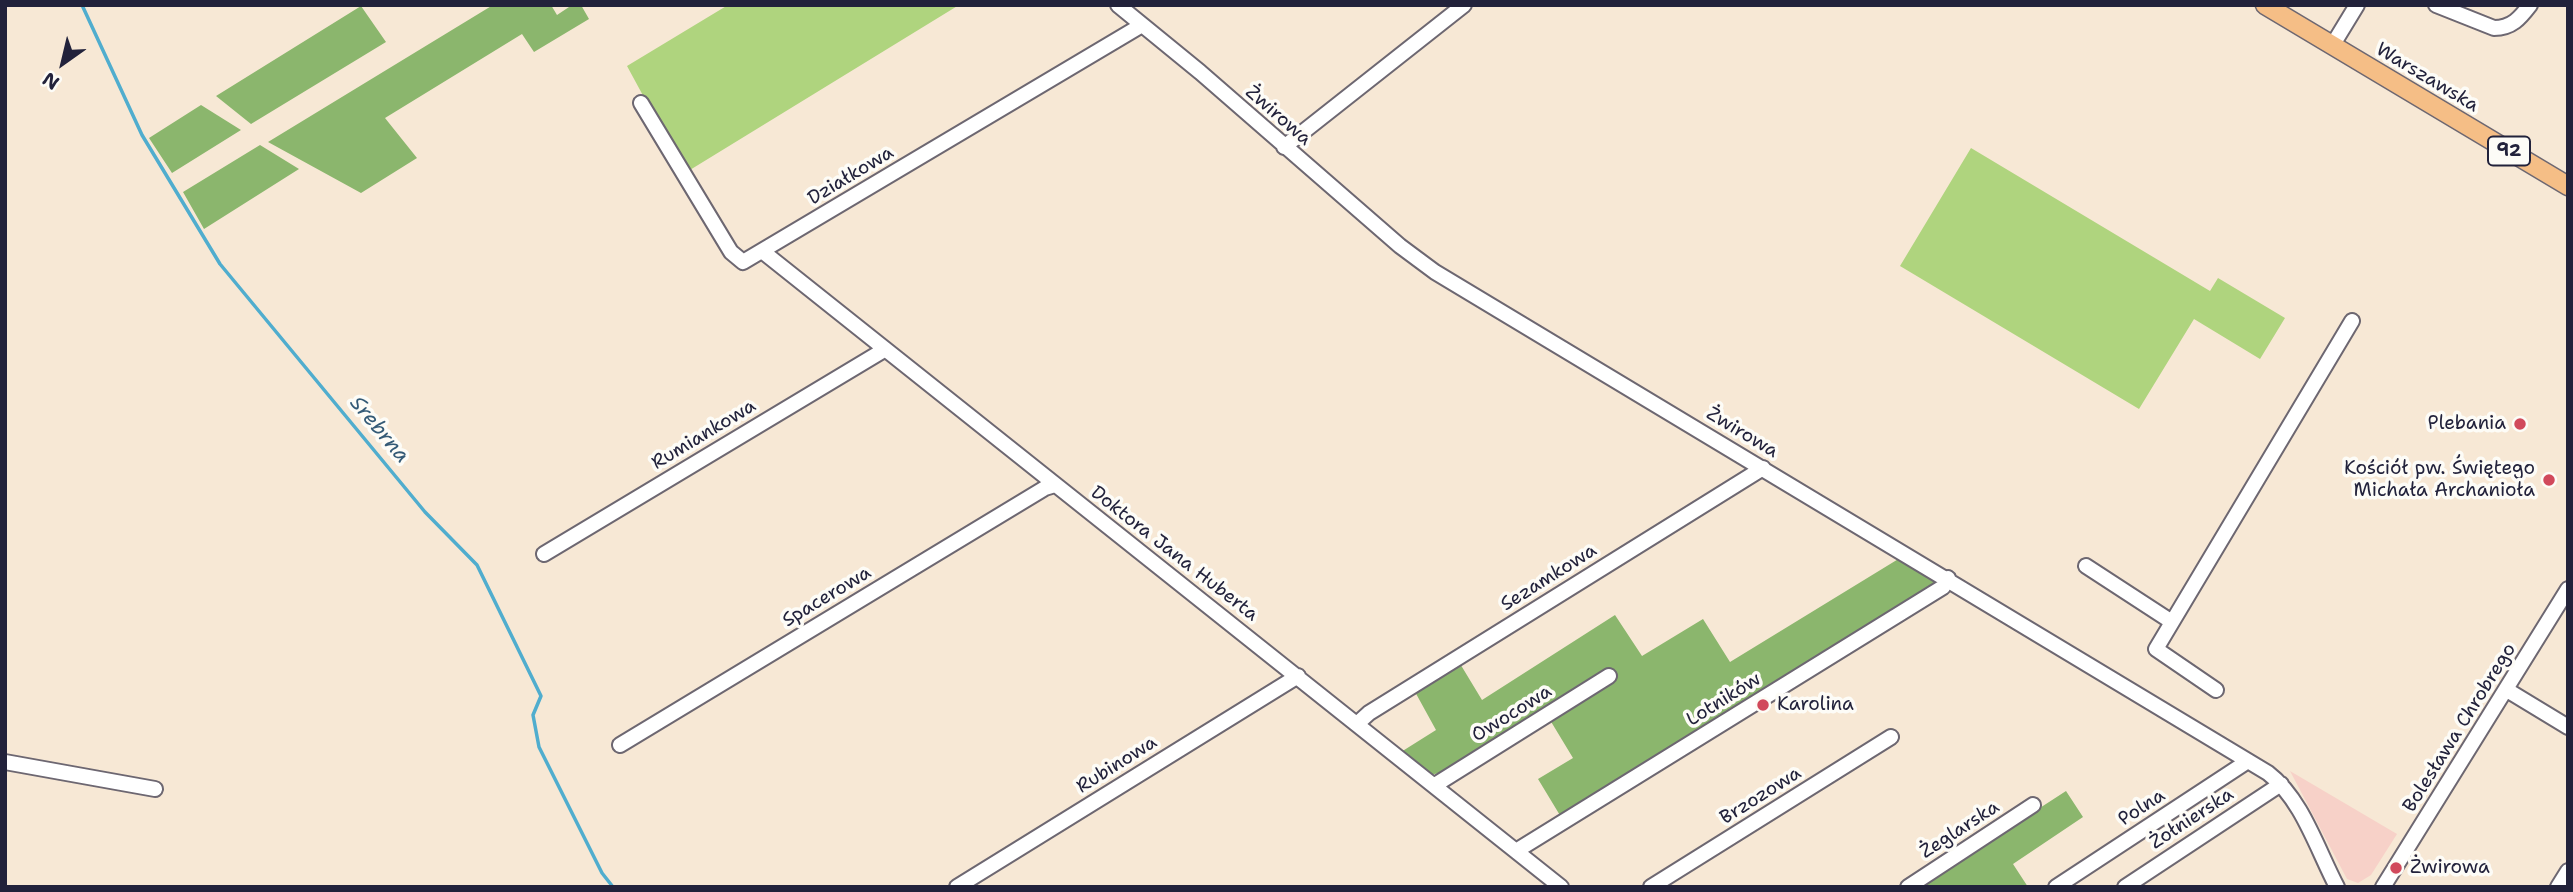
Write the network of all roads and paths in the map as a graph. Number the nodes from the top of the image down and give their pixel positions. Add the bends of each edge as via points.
1 (1118, 5) edge
2 (1464, 5) edge
3 (2264, 5) edge
4 (2357, 5) edge
5 (2436, 5) edge
6 (2529, 5) edge
7 (1142, 25) junction
8 (2332, 46) junction
9 (641, 103) dead end
10 (1284, 147) junction
11 (2568, 186) edge
12 (762, 251) junction
13 (2352, 321) dead end
14 (884, 350) junction
15 (1763, 468) junction
16 (1055, 485) junction
17 (544, 554) dead end
18 (2086, 566) dead end
19 (1948, 578) junction
20 (2568, 589) edge
21 (2172, 622) junction
22 (1298, 676) junction
23 (1609, 676) dead end
24 (2216, 690) dead end
25 (2507, 690) junction
26 (1359, 723) junction
27 (2568, 727) edge
28 (1891, 737) dead end
29 (620, 745) dead end
30 (2248, 761) junction
31 (5, 762) edge
32 (2281, 784) junction
33 (1435, 785) junction
34 (155, 789) dead end
35 (2033, 805) dead end
36 (1516, 851) junction
37 (2568, 871) edge
38 (957, 887) edge
39 (1561, 887) edge
40 (1651, 887) edge
41 (1908, 887) edge
42 (2056, 887) edge
43 (2125, 887) edge
44 (2337, 887) edge
45 (2383, 887) edge
46 (2558, 887) edge

1 - 7 street, Żwirowa
2 - 10 street
3 - 8 main road, Warszawska / 92
4 - 8 street
5 - 6 street via 2494,28 2511,26
7 - 10 street, Żwirowa
7 - 12 street, Działkowa
8 - 11 main road, Warszawska / 92
9 - 12 street, Działkowa via 731,252 743,262
10 - 15 street, Żwirowa via 1435,272
12 - 14 street, Doktora Jana Huberta
13 - 21 street
14 - 16 street, Doktora Jana Huberta
14 - 17 street, Rumiankowa
15 - 19 street, Żwirowa
15 - 26 street, Sezamkowa
16 - 22 street, Doktora Jana Huberta
16 - 29 street, Spacerowa
18 - 21 street
19 - 30 street, Żwirowa
19 - 36 street, Lotników via 1942,587
20 - 25 street, Bolesława Chrobrego
21 - 24 street via 2156,649
22 - 26 street, Doktora Jana Huberta
22 - 38 street, Rubinowa
23 - 33 street, Owocowa
25 - 27 street
25 - 45 street, Bolesława Chrobrego
26 - 33 street, Doktora Jana Huberta
28 - 40 street, Brzozowa
30 - 32 street, Żwirowa
30 - 42 street, Polna
31 - 34 street
32 - 43 street, Żołnierska
32 - 44 street, Żwirowa
33 - 36 street, Doktora Jana Huberta
35 - 41 street, Żeglarska
36 - 39 street, Doktora Jana Huberta
37 - 46 street

